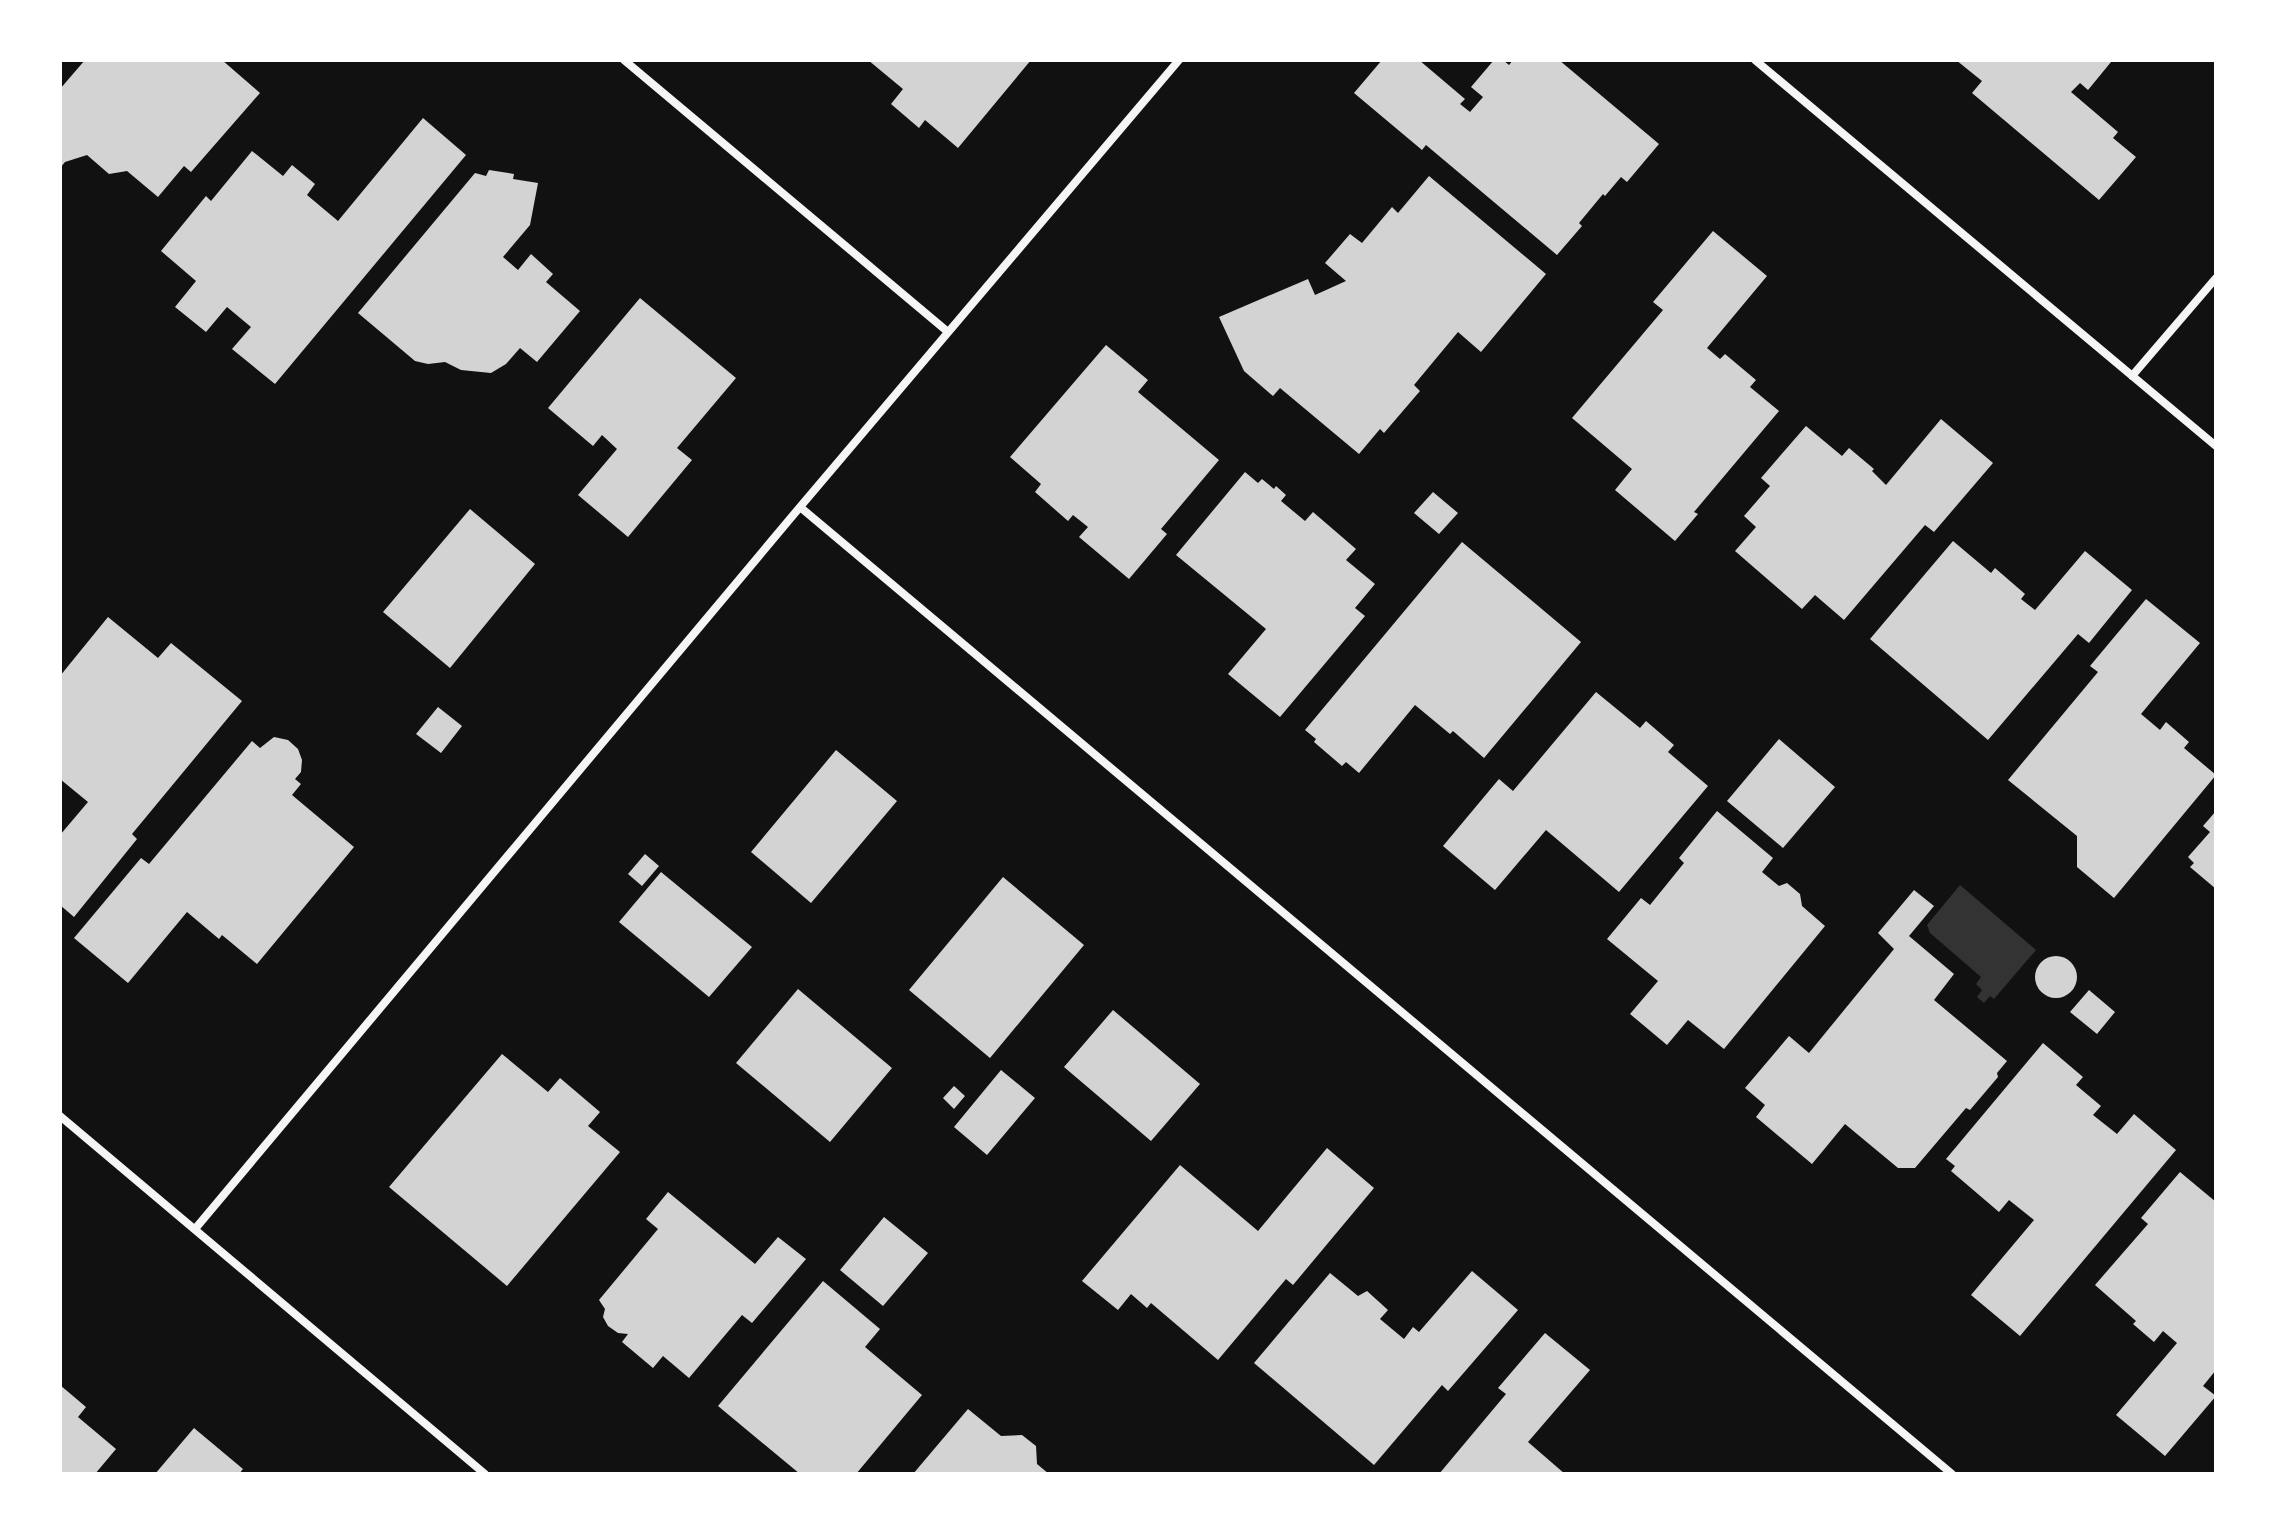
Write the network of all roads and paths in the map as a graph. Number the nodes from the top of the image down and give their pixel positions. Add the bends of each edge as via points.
1 (624, 60) edge
2 (1179, 60) edge
3 (1755, 60) edge
4 (2216, 278) edge
5 (948, 332) junction
6 (2132, 376) junction
7 (2216, 446) edge
8 (800, 507) junction
9 (60, 1116) edge
10 (195, 1229) junction
11 (485, 1474) edge
12 (1952, 1474) edge

1 - 5 street
2 - 5 street
3 - 6 street
4 - 6 street
5 - 8 street
6 - 7 street
8 - 10 street
8 - 12 street
9 - 10 street
10 - 11 street

